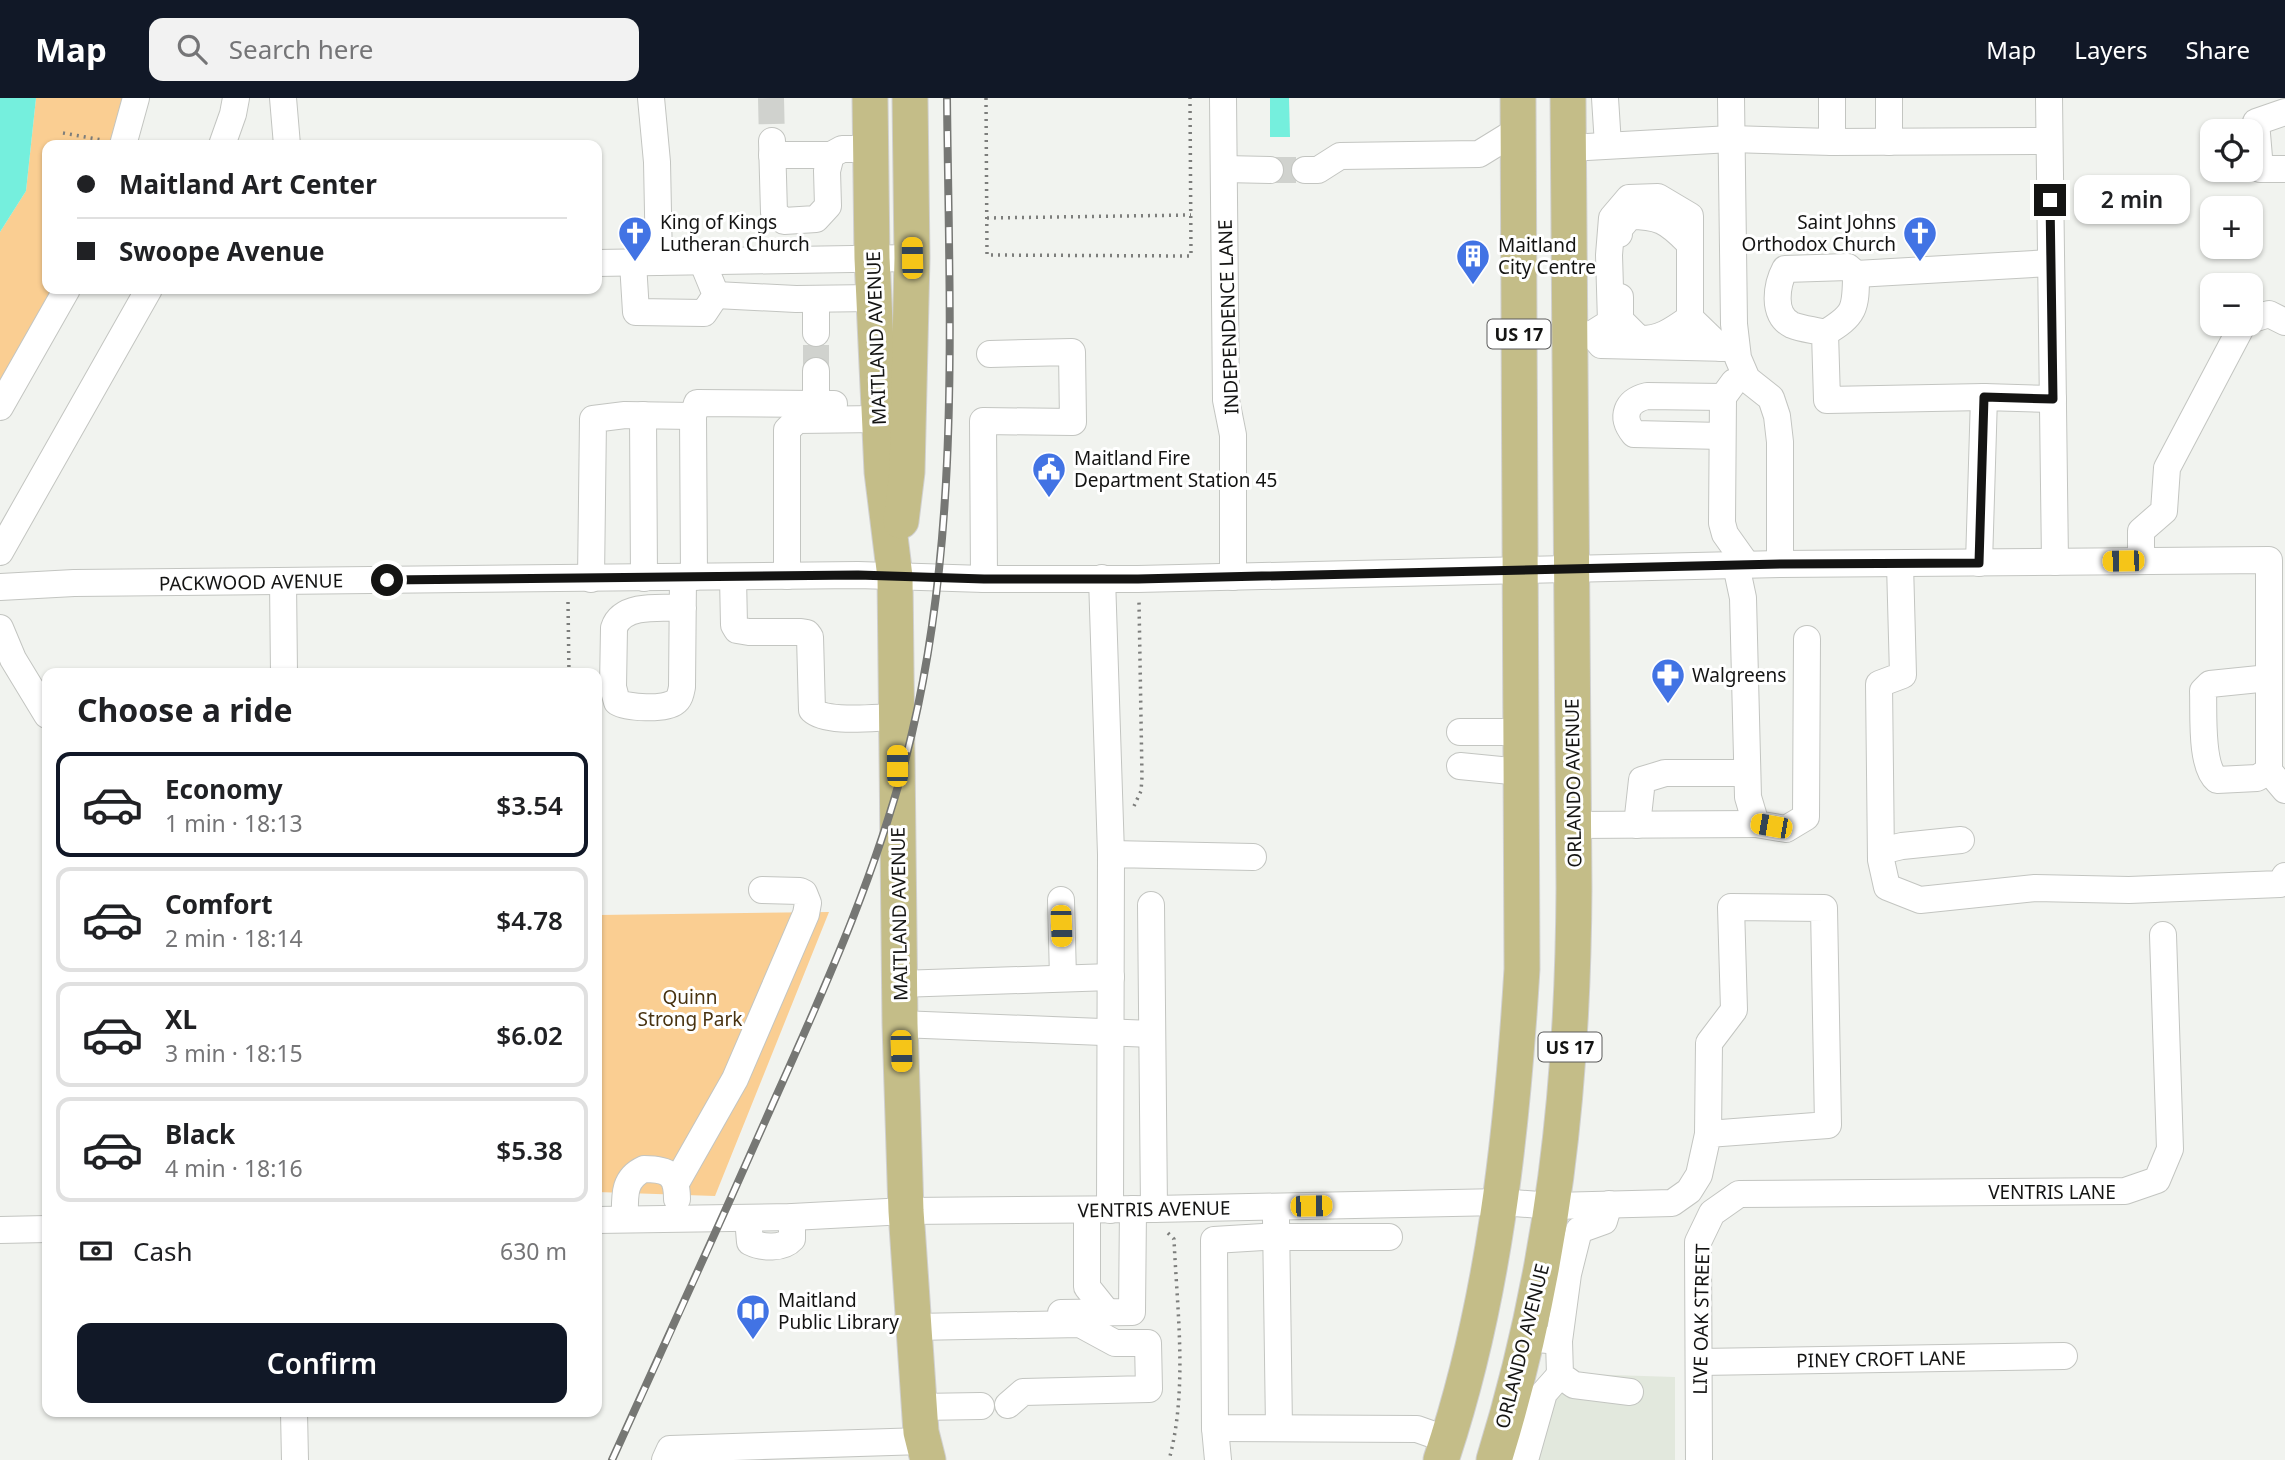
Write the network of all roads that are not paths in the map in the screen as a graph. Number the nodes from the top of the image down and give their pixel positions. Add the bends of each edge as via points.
1 (136, 98) edge
2 (236, 98) edge
3 (283, 98) edge
4 (651, 98) edge
5 (870, 98) edge
6 (910, 98) edge
7 (1223, 98) edge
8 (1568, 98) edge
9 (1605, 98) edge
10 (1731, 98) edge
11 (1832, 98) edge
12 (1889, 98) edge
13 (2049, 98) edge
14 (2285, 112) edge
15 (1518, 114) edge
16 (1731, 139) junction
17 (117, 140) edge
18 (224, 140) edge
19 (287, 140) edge
20 (2049, 141) junction
21 (1832, 142) junction
22 (1889, 142) junction
23 (1608, 145) junction
24 (1569, 148) junction
25 (870, 149) junction
26 (831, 155) junction
27 (1224, 169) junction
28 (2285, 169) edge
29 (1270, 170) tunnel mouth
30 (1305, 170) tunnel mouth
31 (1690, 244) junction
32 (872, 258) junction
33 (912, 258) junction
34 (702, 261) junction
35 (646, 262) junction
36 (602, 263) edge
37 (2051, 263) junction
38 (1856, 274) junction
39 (64, 294) edge
40 (146, 294) edge
41 (716, 295) junction
42 (874, 298) junction
43 (816, 299) junction
44 (2263, 316) edge
45 (1690, 318) junction
46 (2285, 321) edge
47 (816, 333) tunnel mouth
48 (1825, 333) junction
49 (1581, 334) junction
50 (2237, 336) edge
51 (990, 354) dead end
52 (1733, 355) junction
53 (816, 371) tunnel mouth
54 (1723, 397) junction
55 (1984, 397) junction
56 (2053, 399) junction
57 (0, 408) edge
58 (879, 410) junction
59 (807, 412) junction
60 (643, 415) junction
61 (693, 416) junction
62 (1721, 436) junction
63 (1722, 523) junction
64 (0, 552) edge
65 (2141, 561) junction
66 (2055, 562) junction
67 (1979, 563) junction
68 (1780, 564) junction
69 (1900, 564) junction
70 (1741, 565) junction
71 (1698, 566) junction
72 (1570, 569) junction
73 (1519, 570) junction
74 (787, 576) junction
75 (733, 577) junction
76 (895, 577) junction
77 (1233, 577) junction
78 (643, 578) junction
79 (688, 578) junction
80 (1102, 578) junction
81 (579, 579) junction
82 (984, 579) junction
83 (283, 581) junction
84 (0, 587) edge
85 (683, 608) dead end
86 (0, 628) edge
87 (1807, 639) dead end
88 (284, 668) edge
89 (2269, 678) junction
90 (42, 707) edge
91 (897, 717) junction
92 (1460, 732) dead end
93 (1521, 732) junction
94 (1460, 766) dead end
95 (1521, 772) junction
96 (1747, 773) junction
97 (2277, 781) edge
98 (1756, 824) junction
99 (1573, 825) junction
100 (1637, 825) junction
101 (1961, 840) dead end
102 (1881, 851) junction
103 (1111, 854) junction
104 (1253, 857) dead end
105 (2285, 876) edge
106 (762, 890) dead end
107 (1061, 900) dead end
108 (1151, 905) dead end
109 (2163, 935) dead end
110 (1111, 977) junction
111 (1063, 978) junction
112 (900, 984) junction
113 (900, 1024) junction
114 (1111, 1034) junction
115 (1152, 1034) junction
116 (1708, 1134) junction
117 (677, 1183) junction
118 (1739, 1194) joint
119 (1501, 1202) junction
120 (1609, 1205) junction
121 (1275, 1207) junction
122 (1211, 1208) junction
123 (1121, 1210) junction
124 (906, 1212) junction
125 (677, 1218) junction
126 (625, 1219) junction
127 (602, 1220) edge
128 (1560, 1223) junction
129 (42, 1229) edge
130 (0, 1230) edge
131 (1276, 1237) junction
132 (1389, 1237) dead end
133 (1214, 1240) junction
134 (1107, 1312) junction
135 (913, 1320) junction
136 (1543, 1339) junction
137 (2064, 1356) dead end
138 (1699, 1362) junction
139 (1560, 1375) junction
140 (1630, 1392) dead end
141 (1527, 1399) junction
142 (1008, 1405) dead end
143 (981, 1406) dead end
144 (294, 1417) edge
145 (1214, 1428) junction
146 (1279, 1429) junction
147 (923, 1436) edge
148 (1444, 1450) edge
149 (755, 1453) edge
150 (295, 1460) edge
151 (665, 1460) edge
152 (1218, 1460) edge
153 (1493, 1460) edge
154 (1525, 1460) edge
155 (1699, 1460) edge

1 - 17 street
2 - 18 street
3 - 19 street
4 - 35 street via 657,162
5 - 25 main road, MAITLAND AVENUE
6 - 33 main road, MAITLAND AVENUE
7 - 27 street, INDEPENDENCE LANE
8 - 24 main road, ORLANDO AVENUE / US 17
9 - 23 street
10 - 16 street
11 - 21 street
12 - 22 street
13 - 20 street
14 - 28 street via 2256,122 2260,169
15 - 30 street via 1479,154 1340,156 1318,170
15 - 73 main road, US 17
16 - 21 street
16 - 23 street
16 - 52 street
20 - 22 street
20 - 37 street
21 - 22 street
23 - 24 street
24 - 49 main road, ORLANDO AVENUE / US 17
25 - 26 street via 842,149
25 - 32 main road, MAITLAND AVENUE
26 - 26 street via 828,206 816,219 784,221 774,213 772,148
27 - 29 street
27 - 77 street, INDEPENDENCE LANE
31 - 45 street
31 - 45 street via 1669,222 1649,216 1630,216 1619,229 1620,320 1639,339 1653,340
31 - 49 street via 1690,216 1658,197 1629,198 1612,218 1611,322
32 - 33 street
32 - 34 street
32 - 42 main road, MAITLAND AVENUE
33 - 76 main road, MAITLAND AVENUE via 907,472
34 - 35 street
34 - 41 street
35 - 36 street
35 - 41 street via 636,312 704,313
37 - 38 street
37 - 56 street
38 - 48 street via 1856,303 1844,322
38 - 48 street via 1848,267 1785,269 1778,282 1778,309 1789,324
39 - 57 street
40 - 64 street
41 - 43 street
42 - 43 street
42 - 58 main road, MAITLAND AVENUE
43 - 47 street
44 - 46 street
45 - 52 street
48 - 55 street via 1827,400
49 - 52 street via 1601,345
49 - 72 main road, ORLANDO AVENUE / US 17
50 - 65 street via 2167,468 2164,511 2141,531
51 - 82 street via 1072,352 1073,422 983,421
52 - 54 street
52 - 68 street via 1747,379 1770,398 1777,416
53 - 59 street
54 - 62 street
54 - 62 street via 1636,398 1625,417 1634,433
55 - 56 street
55 - 67 street
56 - 66 street
58 - 59 street
58 - 76 main road, MAITLAND AVENUE via 881,472
59 - 61 street via 697,403
59 - 74 street via 787,430
60 - 61 street
60 - 78 street
60 - 81 street via 593,419
61 - 79 street
62 - 63 street
63 - 70 street
63 - 71 street
65 - 66 street, PACKWOOD AVENUE
65 - 89 street, PACKWOOD AVENUE via 2269,560
66 - 67 street, PACKWOOD AVENUE
67 - 69 street, PACKWOOD AVENUE
68 - 69 street, PACKWOOD AVENUE
68 - 70 street, PACKWOOD AVENUE
69 - 102 street via 1903,675 1879,684
70 - 71 street, PACKWOOD AVENUE
70 - 96 street
71 - 72 street, PACKWOOD AVENUE
72 - 73 street, PACKWOOD AVENUE
72 - 99 main road, ORLANDO AVENUE / US 17
73 - 77 street, PACKWOOD AVENUE
73 - 93 main road, US 17
74 - 75 street, PACKWOOD AVENUE
74 - 76 street, PACKWOOD AVENUE
75 - 79 street, PACKWOOD AVENUE
75 - 91 street via 737,629 801,632 810,637 813,710 818,715
76 - 82 street, PACKWOOD AVENUE
76 - 91 main road, MAITLAND AVENUE
77 - 80 street, PACKWOOD AVENUE
78 - 79 street, PACKWOOD AVENUE
78 - 81 street, PACKWOOD AVENUE
79 - 85 street
80 - 82 street, PACKWOOD AVENUE
80 - 103 street
81 - 83 street, PACKWOOD AVENUE
83 - 84 street, PACKWOOD AVENUE
83 - 88 street
86 - 90 street
87 - 98 street via 1806,817 1786,829
89 - 97 street
89 - 97 street via 2210,684 2203,691 2206,762 2217,780
91 - 112 main road, MAITLAND AVENUE
92 - 93 street
93 - 95 main road, US 17
94 - 95 street
95 - 119 main road, US 17 via 1522,969 1513,1108
96 - 98 street
96 - 100 street via 1665,773 1642,780
98 - 100 street
99 - 100 street
99 - 128 main road, ORLANDO AVENUE / US 17 via 1573,993
101 - 102 street
102 - 105 street via 1887,887 1920,900 2035,888 2129,890 2280,884
103 - 104 street
103 - 110 street
106 - 117 street via 804,893 806,914 735,1079
107 - 111 street
108 - 115 street
109 - 118 street, VENTRIS LANE via 2170,1149 2157,1180 2125,1191
110 - 111 street
110 - 114 street
111 - 112 street
112 - 113 main road, MAITLAND AVENUE
113 - 114 street
113 - 124 main road, MAITLAND AVENUE
114 - 115 street
114 - 123 street
115 - 123 street
116 - 116 street via 1709,1043 1734,1010 1731,907 1824,908 1828,1125
116 - 120 street, VENTRIS AVENUE via 1699,1175 1689,1191 1672,1203
117 - 125 street
117 - 126 street via 655,1169 635,1173 625,1190
118 - 138 street, LIVE OAK STREET via 1712,1213 1698,1242
119 - 121 street, VENTRIS AVENUE
119 - 128 street, VENTRIS AVENUE
119 - 148 main road, US 17 via 1472,1349
120 - 128 street, VENTRIS AVENUE
120 - 128 street via 1604,1221 1579,1230
121 - 122 street, VENTRIS AVENUE
121 - 131 street
122 - 123 street, VENTRIS AVENUE
122 - 133 street
123 - 124 street, VENTRIS AVENUE
123 - 134 street via 1087,1287
123 - 134 street via 1132,1312
124 - 125 street, VENTRIS AVENUE
124 - 135 main road, MAITLAND AVENUE
125 - 126 street, VENTRIS AVENUE
126 - 127 street, VENTRIS AVENUE
128 - 136 main road, ORLANDO AVENUE / US 17
129 - 130 street
131 - 132 street
131 - 133 street
131 - 146 street
133 - 145 street
134 - 135 street
135 - 142 street via 1080,1324 1115,1342 1148,1342 1149,1389 1023,1392
135 - 147 main road, MAITLAND AVENUE
136 - 139 street
136 - 141 main road, ORLANDO AVENUE / US 17
137 - 138 street, PINEY CROFT LANE
138 - 155 street, LIVE OAK STREET
139 - 140 street via 1573,1385
139 - 141 street via 1544,1393
141 - 153 main road, ORLANDO AVENUE / US 17
141 - 154 street
143 - 147 street
144 - 150 street
145 - 146 street
145 - 152 street
146 - 148 street via 1418,1429
147 - 149 street
149 - 151 street via 670,1449

